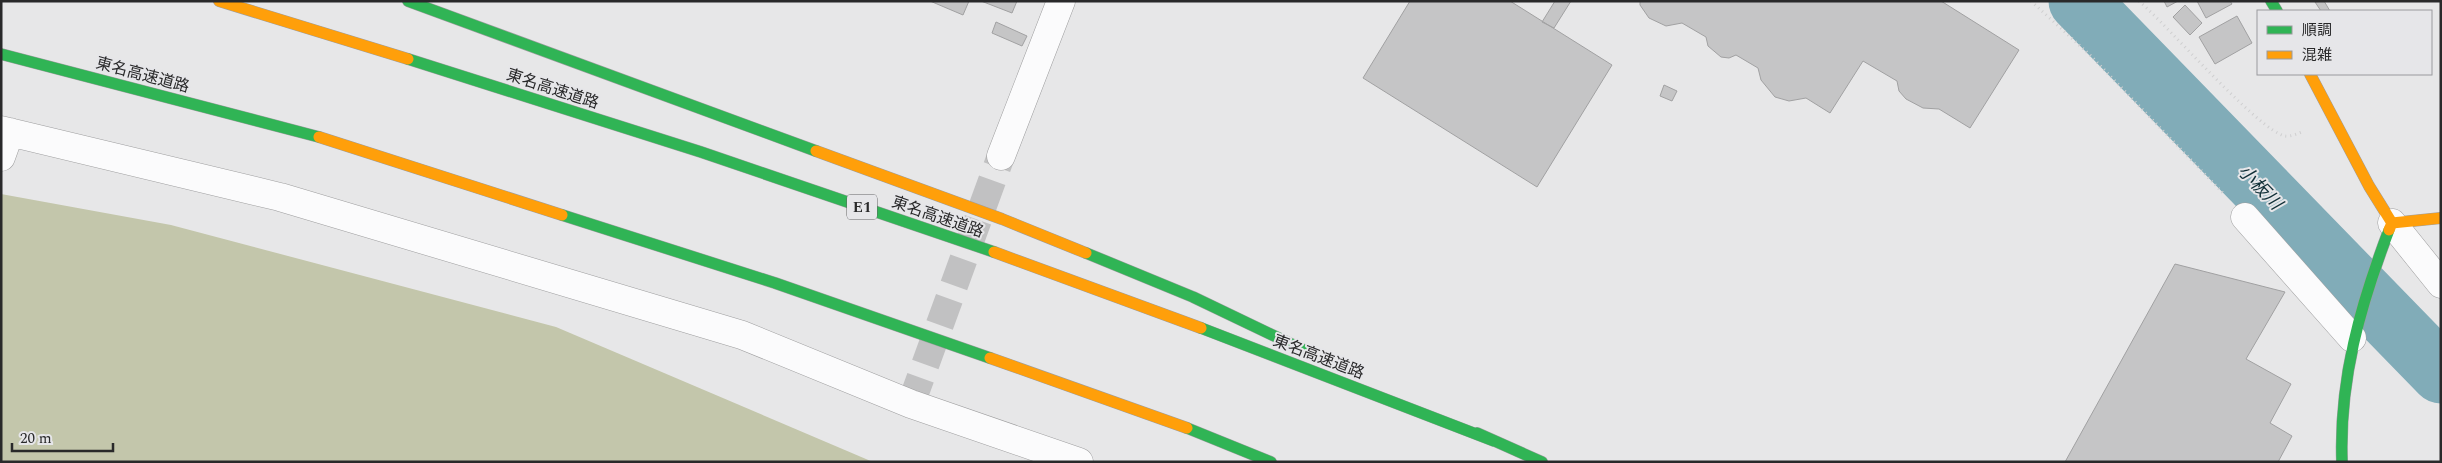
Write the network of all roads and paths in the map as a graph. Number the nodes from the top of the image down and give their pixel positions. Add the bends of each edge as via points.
1 (219, 1) edge
2 (408, 1) edge
3 (1061, 1) edge
4 (2031, 1) edge
5 (2139, 1) edge
6 (1, 54) edge
7 (2311, 75) edge
8 (2304, 131) dead end
9 (4, 140) edge
10 (1001, 156) tunnel mouth
11 (2245, 218) joint
12 (2441, 218) edge
13 (2392, 223) junction
14 (2441, 284) edge
15 (2352, 338) junction
16 (1317, 356) dead end
17 (1353, 373) dead end
18 (1494, 441) junction
19 (1079, 462) edge
20 (1271, 462) edge
21 (1542, 462) edge
22 (2342, 462) edge

1 - 18 main road, 東名高速道路 / E1 via 735,164 986,249
2 - 16 main road, 東名高速道路 / E1 via 1002,219 1193,297
3 - 10 street
4 - 11 path via 2197,164
5 - 8 path via 2274,131 2286,136
6 - 20 main road, 東名高速道路 via 319,137 774,283 1159,417
7 - 13 main road
9 - 19 street via 280,197 742,335 911,404
11 - 15 street
12 - 13 main road
13 - 14 street
13 - 15 main road
15 - 22 main road via 2342,413
17 - 18 main road, 東名高速道路 / E1
18 - 21 main road, 東名高速道路 / E1

